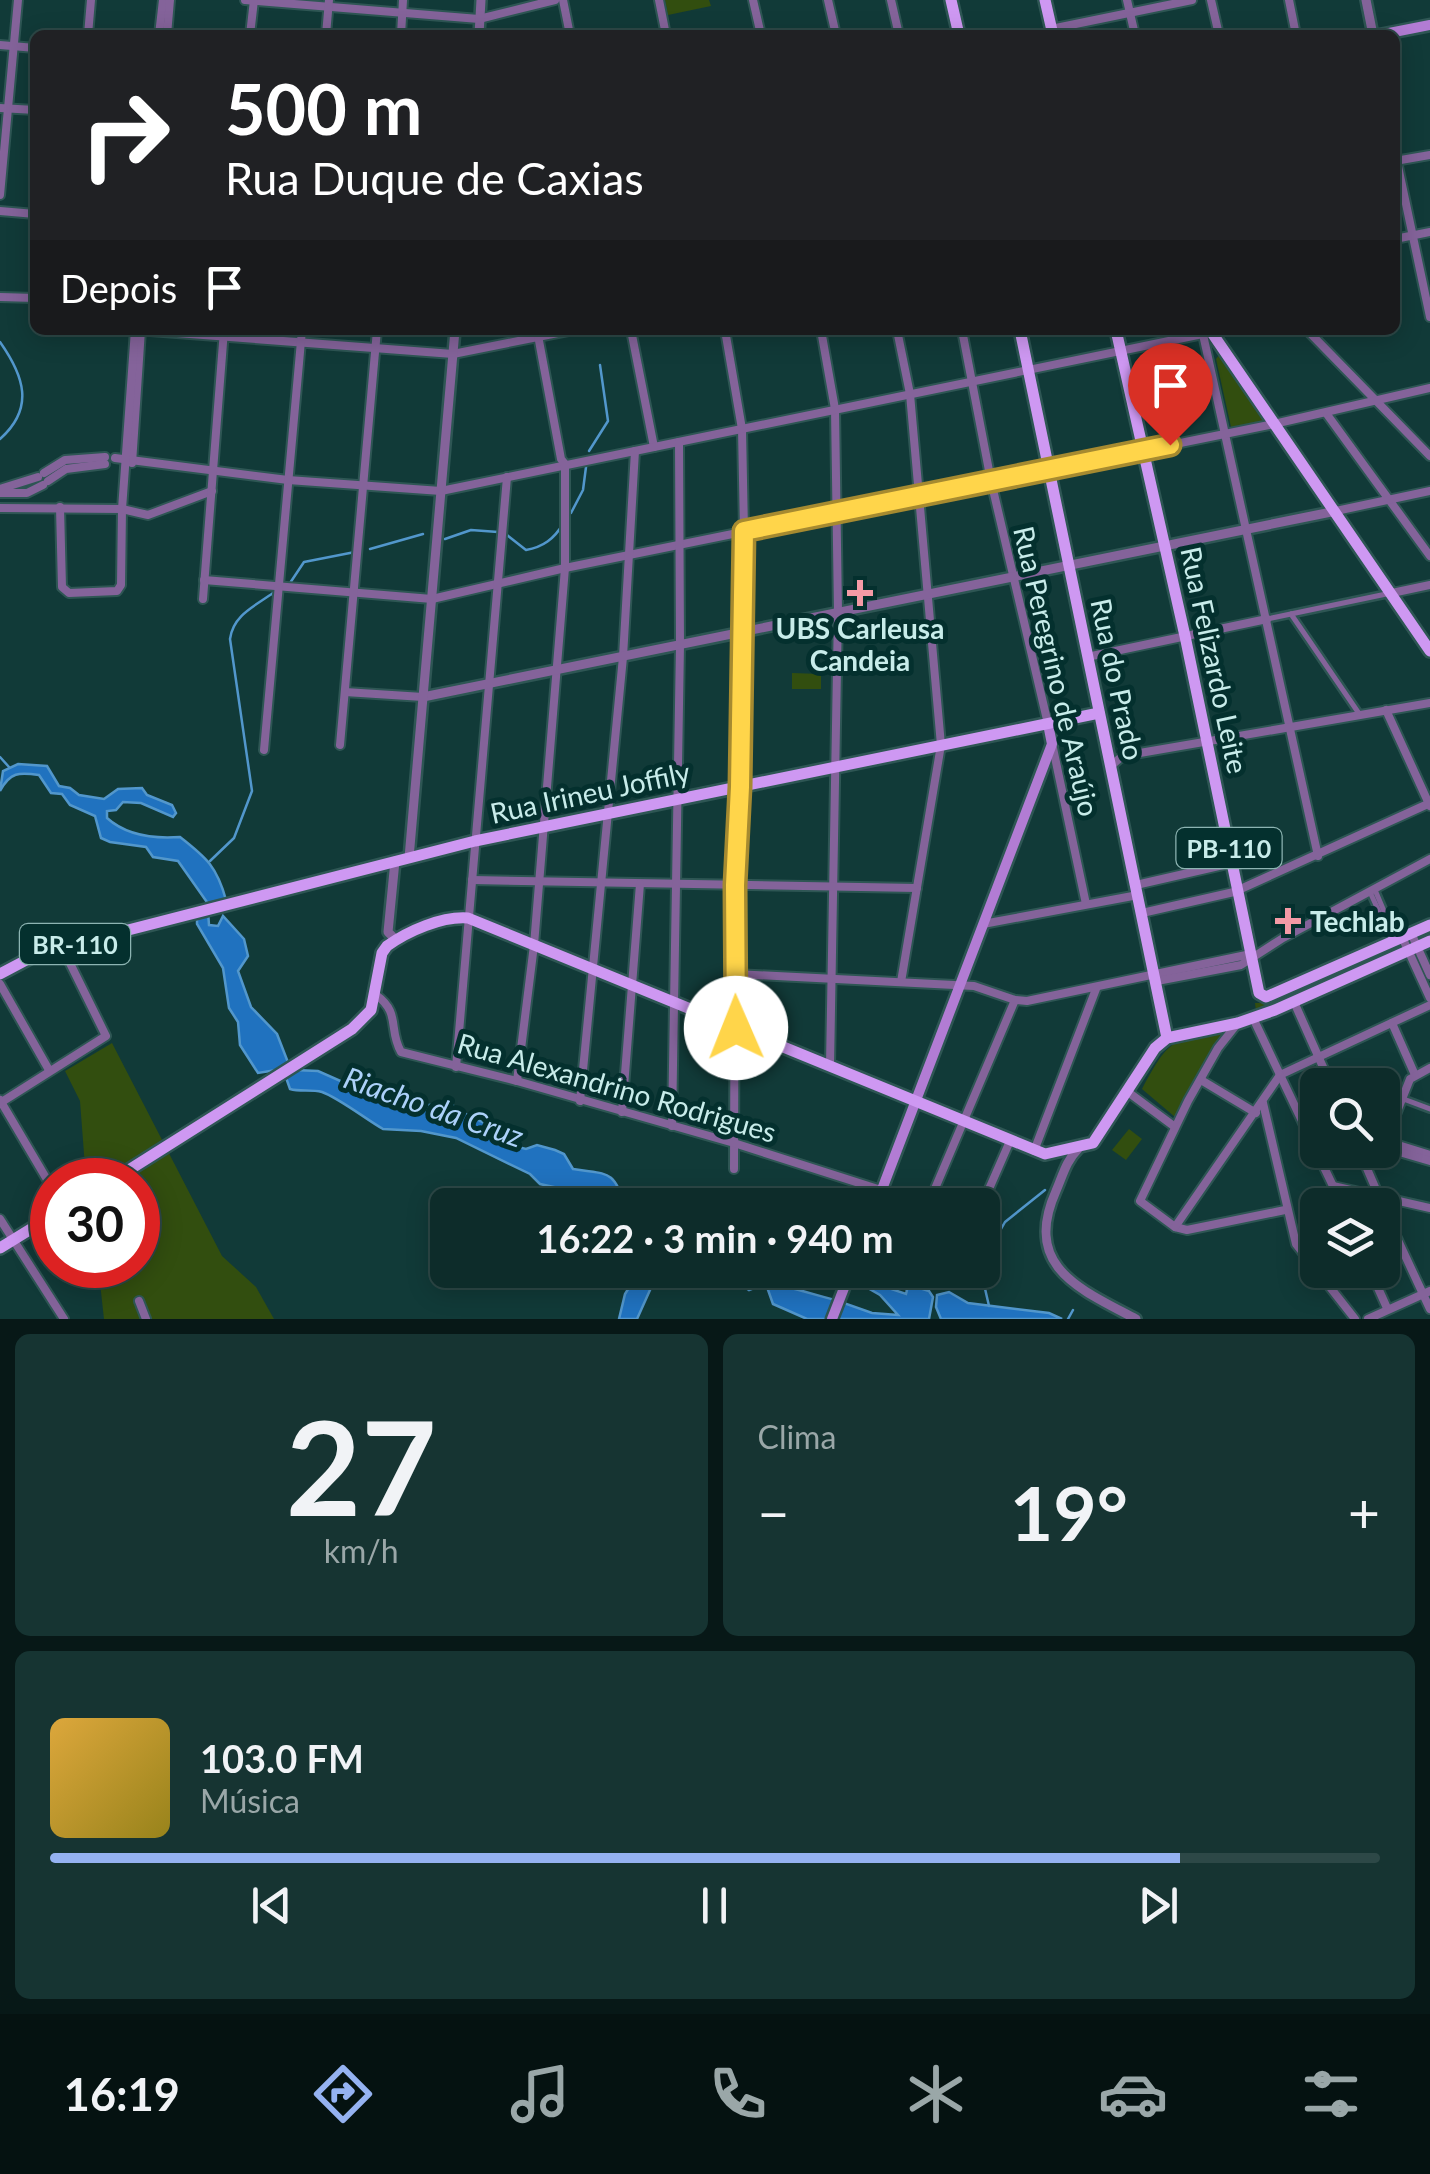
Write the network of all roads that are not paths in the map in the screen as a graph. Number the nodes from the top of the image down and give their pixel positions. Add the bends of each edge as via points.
1 (18, 0) edge
2 (91, 0) edge
3 (166, 0) edge
4 (245, 0) edge
5 (254, 0) edge
6 (403, 0) edge
7 (481, 0) edge
8 (555, 0) edge
9 (563, 0) edge
10 (659, 0) edge
11 (754, 0) edge
12 (828, 0) edge
13 (892, 0) edge
14 (951, 0) edge
15 (1045, 0) edge
16 (1127, 0) edge
17 (1187, 0) edge
18 (1211, 0) edge
19 (1288, 0) edge
20 (1366, 0) edge
21 (329, 4) edge
22 (1130, 13) junction
23 (402, 15) junction
24 (480, 19) junction
25 (1430, 24) edge
26 (88, 30) edge
27 (163, 30) edge
28 (251, 30) edge
29 (326, 30) edge
30 (400, 30) edge
31 (479, 30) edge
32 (569, 30) edge
33 (665, 30) edge
34 (760, 30) edge
35 (835, 30) edge
36 (898, 30) edge
37 (958, 30) edge
38 (1052, 30) edge
39 (1060, 30) edge
40 (1134, 30) edge
41 (1218, 30) edge
42 (1295, 30) edge
43 (1375, 30) edge
44 (1400, 30) edge
45 (0, 45) edge
46 (14, 46) junction
47 (30, 48) edge
48 (4, 108) edge
49 (30, 110) edge
50 (1430, 154) edge
51 (1400, 158) edge
52 (1400, 177) edge
53 (0, 195) edge
54 (0, 211) edge
55 (30, 214) edge
56 (1430, 232) edge
57 (1412, 235) junction
58 (1400, 238) edge
59 (0, 297) edge
60 (30, 298) edge
61 (1430, 318) edge
62 (139, 335) edge
63 (224, 335) edge
64 (241, 335) edge
65 (302, 335) edge
66 (376, 335) edge
67 (455, 335) edge
68 (534, 335) edge
69 (538, 335) edge
70 (633, 335) edge
71 (726, 335) edge
72 (822, 335) edge
73 (898, 335) edge
74 (963, 335) edge
75 (1021, 335) edge
76 (1117, 335) edge
77 (1193, 335) edge
78 (1210, 335) edge
79 (1213, 335) edge
80 (1312, 335) edge
81 (301, 342) junction
82 (375, 349) junction
83 (1120, 352) junction
84 (1226, 352) junction
85 (453, 354) junction
86 (1208, 358) junction
87 (1028, 370) junction
88 (972, 380) junction
89 (1430, 388) edge
90 (910, 394) junction
91 (1376, 400) junction
92 (835, 409) junction
93 (1326, 413) junction
94 (1274, 424) junction
95 (742, 430) junction
96 (1224, 434) junction
97 (679, 442) junction
98 (654, 447) junction
99 (635, 450) junction
100 (1142, 451) junction
101 (1430, 456) edge
102 (131, 462) junction
103 (565, 464) junction
104 (1049, 471) junction
105 (214, 472) junction
106 (506, 477) junction
107 (288, 480) junction
108 (991, 482) junction
109 (364, 487) junction
110 (212, 490) junction
111 (1430, 490) edge
112 (0, 491) edge
113 (442, 491) junction
114 (918, 497) junction
115 (1389, 500) junction
116 (0, 508) edge
117 (60, 508) junction
118 (122, 509) junction
119 (1336, 510) junction
120 (836, 514) junction
121 (1244, 529) junction
122 (744, 531) junction
123 (680, 545) junction
124 (1166, 545) junction
125 (630, 555) junction
126 (1430, 556) edge
127 (1068, 565) junction
128 (565, 568) junction
129 (1012, 577) junction
130 (204, 580) junction
131 (497, 585) junction
132 (1430, 585) edge
133 (278, 586) junction
134 (1392, 593) junction
135 (354, 594) junction
136 (928, 594) junction
137 (203, 599) dead end
138 (432, 599) junction
139 (838, 612) junction
140 (1291, 614) junction
141 (1267, 619) junction
142 (743, 632) junction
143 (1185, 636) junction
144 (1428, 642) edge
145 (680, 645) junction
146 (623, 657) junction
147 (1088, 658) junction
148 (557, 670) junction
149 (489, 684) junction
150 (345, 692) junction
151 (423, 698) junction
152 (1430, 702) edge
153 (1386, 710) junction
154 (1100, 713) junction
155 (1360, 715) junction
156 (1048, 724) junction
157 (1290, 727) junction
158 (1208, 742) junction
159 (1052, 744) junction
160 (340, 745) dead end
161 (942, 746) junction
162 (264, 750) dead end
163 (1111, 766) junction
164 (837, 767) junction
165 (740, 787) junction
166 (678, 799) junction
167 (1429, 805) edge
168 (608, 813) junction
169 (544, 827) junction
170 (475, 841) junction
171 (1318, 856) junction
172 (409, 858) junction
173 (1430, 859) edge
174 (395, 861) junction
175 (1232, 864) junction
176 (472, 880) junction
177 (540, 882) junction
178 (601, 882) junction
179 (640, 884) junction
180 (735, 885) junction
181 (676, 886) junction
182 (834, 886) junction
183 (917, 888) junction
184 (1137, 890) junction
185 (1237, 891) junction
186 (1372, 891) junction
187 (1086, 904) junction
188 (1142, 913) junction
189 (468, 918) junction
190 (983, 924) junction
191 (1430, 925) edge
192 (1401, 938) junction
193 (396, 940) junction
194 (534, 945) junction
195 (1418, 946) edge
196 (62, 947) junction
197 (1378, 948) junction
198 (1253, 955) junction
199 (1384, 961) junction
200 (592, 969) junction
201 (0, 974) edge
202 (735, 974) junction
203 (1430, 975) edge
204 (832, 978) junction
205 (1156, 978) junction
206 (901, 982) junction
207 (0, 984) edge
208 (632, 985) junction
209 (960, 986) junction
210 (1096, 989) junction
211 (376, 995) junction
212 (1015, 1000) junction
213 (674, 1002) junction
214 (1294, 1002) junction
215 (1430, 1002) edge
216 (1252, 1018) junction
217 (1238, 1023) junction
218 (1392, 1024) junction
219 (736, 1028) junction
220 (1167, 1038) junction
221 (1319, 1056) junction
222 (830, 1066) junction
223 (456, 1067) junction
224 (1324, 1068) edge
225 (1430, 1068) edge
226 (49, 1070) junction
227 (1280, 1075) junction
228 (1415, 1075) junction
229 (1201, 1080) junction
230 (517, 1081) junction
231 (1128, 1092) junction
232 (1402, 1098) junction
233 (580, 1100) junction
234 (0, 1102) edge
235 (916, 1102) junction
236 (1263, 1102) junction
237 (1400, 1103) edge
238 (1430, 1109) edge
239 (622, 1112) junction
240 (1256, 1113) junction
241 (964, 1122) junction
242 (672, 1126) junction
243 (1175, 1128) junction
244 (1010, 1141) junction
245 (734, 1143) junction
246 (1400, 1148) edge
247 (1034, 1151) junction
248 (34, 1158) edge
249 (149, 1158) edge
250 (1430, 1158) edge
251 (1060, 1159) junction
252 (734, 1169) dead end
253 (1334, 1186) joint
254 (869, 1188) edge
255 (883, 1188) edge
256 (935, 1188) edge
257 (989, 1188) edge
258 (1340, 1188) edge
259 (1400, 1205) edge
260 (1430, 1208) edge
261 (1286, 1210) junction
262 (0, 1218) edge
263 (1175, 1227) junction
264 (30, 1230) edge
265 (14, 1240) junction
266 (1400, 1241) edge
267 (0, 1248) edge
268 (845, 1288) edge
269 (1378, 1288) edge
270 (1426, 1293) edge
271 (140, 1301) dead end
272 (1387, 1308) junction
273 (1430, 1309) edge
274 (64, 1319) edge
275 (146, 1319) edge
276 (832, 1319) edge
277 (1136, 1319) edge
278 (1356, 1319) edge
279 (1368, 1319) edge

1 - 46 street
2 - 26 street
3 - 27 street
4 - 5 street
5 - 21 street
5 - 28 street
6 - 23 street
7 - 24 street
8 - 24 street
9 - 32 street
10 - 33 street
11 - 34 street
12 - 35 street
13 - 36 street
14 - 37 main road
15 - 38 main road
16 - 22 street
17 - 22 street
18 - 41 street
19 - 42 street
20 - 43 street
21 - 23 street
21 - 29 street
22 - 39 street
22 - 40 street
23 - 24 street
23 - 30 street
24 - 31 street
25 - 44 main road
45 - 46 street
46 - 47 street
46 - 48 street
48 - 49 street
48 - 53 street
50 - 51 street
52 - 57 street
54 - 55 street
56 - 57 street
57 - 58 street
57 - 61 street
59 - 60 street
62 - 102 street
63 - 105 street
64 - 81 street
65 - 81 street
66 - 82 street
67 - 85 street
68 - 85 street
69 - 103 street
70 - 98 street
71 - 95 street
72 - 92 street
73 - 90 street
74 - 88 street, Rua Peregrino de Araújo
75 - 87 main road, Rua do Prado
76 - 83 main road, Rua Felizardo Leite
77 - 83 street
78 - 86 street
79 - 84 main road
80 - 91 street
81 - 82 street
81 - 107 street
82 - 85 street
82 - 109 street
83 - 87 street
83 - 100 main road, Rua Felizardo Leite
84 - 86 street
84 - 94 main road
85 - 113 street
86 - 96 street
87 - 88 street
87 - 104 main road, Rua do Prado
88 - 90 street
88 - 108 street, Rua Peregrino de Araújo
89 - 91 street
90 - 92 street
90 - 114 street
91 - 93 street
91 - 101 street
92 - 95 street
92 - 120 street
93 - 94 street
93 - 115 street
94 - 96 street
94 - 119 main road
95 - 97 street
95 - 122 street
96 - 100 street
96 - 121 street
97 - 98 street
97 - 123 street
98 - 99 street
99 - 103 street
99 - 125 street
100 - 104 street
100 - 124 main road, Rua Felizardo Leite
102 - 105 street
102 - 112 street via 61,461 26,493
102 - 118 street
103 - 106 street
103 - 128 street
104 - 108 street
104 - 127 main road, Rua do Prado
105 - 107 street
105 - 110 street
106 - 113 street
106 - 131 street
107 - 109 street
107 - 133 street
108 - 114 street
108 - 129 street, Rua Peregrino de Araújo
109 - 113 street
109 - 135 street
110 - 118 street via 148,515
110 - 130 street
111 - 115 street
113 - 138 street
114 - 120 street
114 - 136 street
115 - 119 street
115 - 126 street
116 - 117 street
117 - 118 street
117 - 118 street via 62,587 70,593 114,592 121,585
119 - 121 street
119 - 134 main road
120 - 122 street
120 - 139 street
121 - 124 street
121 - 141 street
122 - 123 street
122 - 142 street
123 - 125 street
123 - 145 street
124 - 127 street
124 - 143 main road, Rua Felizardo Leite / PB-110
125 - 128 street
125 - 146 street
127 - 129 street
127 - 147 main road, Rua do Prado
128 - 131 street
128 - 148 street
129 - 136 street
129 - 156 street, Rua Peregrino de Araújo
130 - 133 street
130 - 137 street
131 - 138 street
131 - 149 street
132 - 134 street
133 - 135 street
133 - 162 street
134 - 140 street
134 - 144 main road
135 - 138 street
135 - 150 street
136 - 139 street
136 - 161 street
138 - 151 street
139 - 142 street
139 - 164 street
140 - 141 street
140 - 155 street
141 - 143 street
141 - 157 street
142 - 145 street
142 - 165 street
143 - 147 street
143 - 158 main road, Rua Felizardo Leite / PB-110
145 - 146 street
145 - 166 street
146 - 148 street
146 - 168 street
147 - 154 main road, Rua do Prado
148 - 149 street
148 - 169 street
149 - 151 street
149 - 170 street
150 - 151 street
150 - 160 street
151 - 172 street
152 - 153 street
153 - 155 street
153 - 167 street
154 - 156 main road, Rua Irineu Joffily
154 - 163 main road, Rua do Prado
155 - 157 street
156 - 159 main road, Rua Peregrino de Araújo
156 - 161 main road, Rua Irineu Joffily
157 - 158 street
157 - 171 street
158 - 163 street via 1126,756
158 - 175 main road, Rua Felizardo Leite / PB-110
159 - 187 street, Rua Peregrino de Araújo
159 - 190 main road
161 - 164 main road, Rua Irineu Joffily
161 - 183 street
163 - 184 main road, Rua do Prado
164 - 165 main road, Rua Irineu Joffily
164 - 182 street
165 - 166 main road, Rua Irineu Joffily
165 - 180 street
166 - 168 main road, Rua Irineu Joffily
166 - 181 street
167 - 171 street
168 - 169 main road, Rua Irineu Joffily
168 - 178 street
169 - 170 main road, Rua Irineu Joffily
169 - 177 street
170 - 172 main road, Rua Irineu Joffily
170 - 176 street
171 - 185 street
172 - 174 main road, Rua Irineu Joffily / BR-110
173 - 186 street
174 - 193 street via 388,932
174 - 196 main road, Rua Irineu Joffily / BR-110
175 - 184 street
175 - 185 main road, Rua Felizardo Leite / PB-110
176 - 177 street
176 - 189 street
177 - 178 street
177 - 194 street
178 - 179 street
178 - 200 street
179 - 181 street
179 - 208 street
180 - 181 street
180 - 182 street
180 - 202 street
181 - 213 street
182 - 183 street
182 - 204 street
183 - 206 street
184 - 187 street
184 - 188 main road, Rua do Prado
185 - 188 street
185 - 198 main road, Rua Felizardo Leite / PB-110
186 - 192 street
186 - 198 street
187 - 190 street
188 - 205 main road, Rua do Prado
189 - 193 main road via 441,920
189 - 194 main road
189 - 223 street
190 - 209 main road
191 - 192 main road, PB-110
192 - 195 street
192 - 197 main road, PB-110
193 - 211 main road via 382,953
194 - 200 main road
194 - 230 street
195 - 199 main road
195 - 203 street
195 - 215 street
196 - 201 main road, BR-110
196 - 226 street via 106,1036
197 - 198 main road, Rua Felizardo Leite / PB-110 via 1266,997 1258,993
197 - 199 main road via 1386,953
198 - 205 street
199 - 214 main road
200 - 208 main road
200 - 233 street
202 - 204 street
202 - 219 street
204 - 206 street
204 - 222 street
205 - 210 street
205 - 220 main road, Rua do Prado
206 - 209 street
207 - 226 street
208 - 213 main road
208 - 239 street
209 - 212 street
209 - 235 main road
210 - 212 street
210 - 247 street
211 - 223 street, Rua Alexandrino Rodrigues via 392,1012 401,1052
211 - 249 main road via 364,1020
212 - 241 street
213 - 219 main road
213 - 242 street
214 - 216 main road
214 - 221 street
215 - 218 street
216 - 217 main road
216 - 227 street
217 - 220 main road
217 - 229 street
218 - 221 street
218 - 228 street
219 - 222 main road
219 - 245 street
220 - 231 main road
221 - 224 street
221 - 227 street
222 - 235 main road
223 - 230 street, Rua Alexandrino Rodrigues
225 - 228 street
226 - 234 street
227 - 236 street
227 - 253 street
228 - 232 street
229 - 240 street
229 - 243 street
230 - 233 street, Rua Alexandrino Rodrigues
231 - 243 street
231 - 251 main road via 1093,1143
232 - 237 street
232 - 238 street
233 - 239 street, Rua Alexandrino Rodrigues
234 - 248 street
235 - 241 main road
235 - 255 main road
236 - 240 street
236 - 261 street
239 - 242 street, Rua Alexandrino Rodrigues
240 - 263 street
241 - 244 main road
241 - 256 street
242 - 245 street, Rua Alexandrino Rodrigues
243 - 263 street via 1140,1197
244 - 247 main road
244 - 257 street
245 - 252 street
245 - 254 street, Rua Alexandrino Rodrigues
246 - 250 street
247 - 251 main road
251 - 277 street via 1046,1226 1051,1258 1079,1289
253 - 258 street
259 - 260 street
261 - 263 street via 1192,1230
261 - 278 street via 1298,1248
262 - 265 street
264 - 265 main road
265 - 267 main road
265 - 274 street
266 - 270 street
268 - 276 main road
269 - 272 street
270 - 272 street
270 - 273 street
271 - 275 street
272 - 279 street

